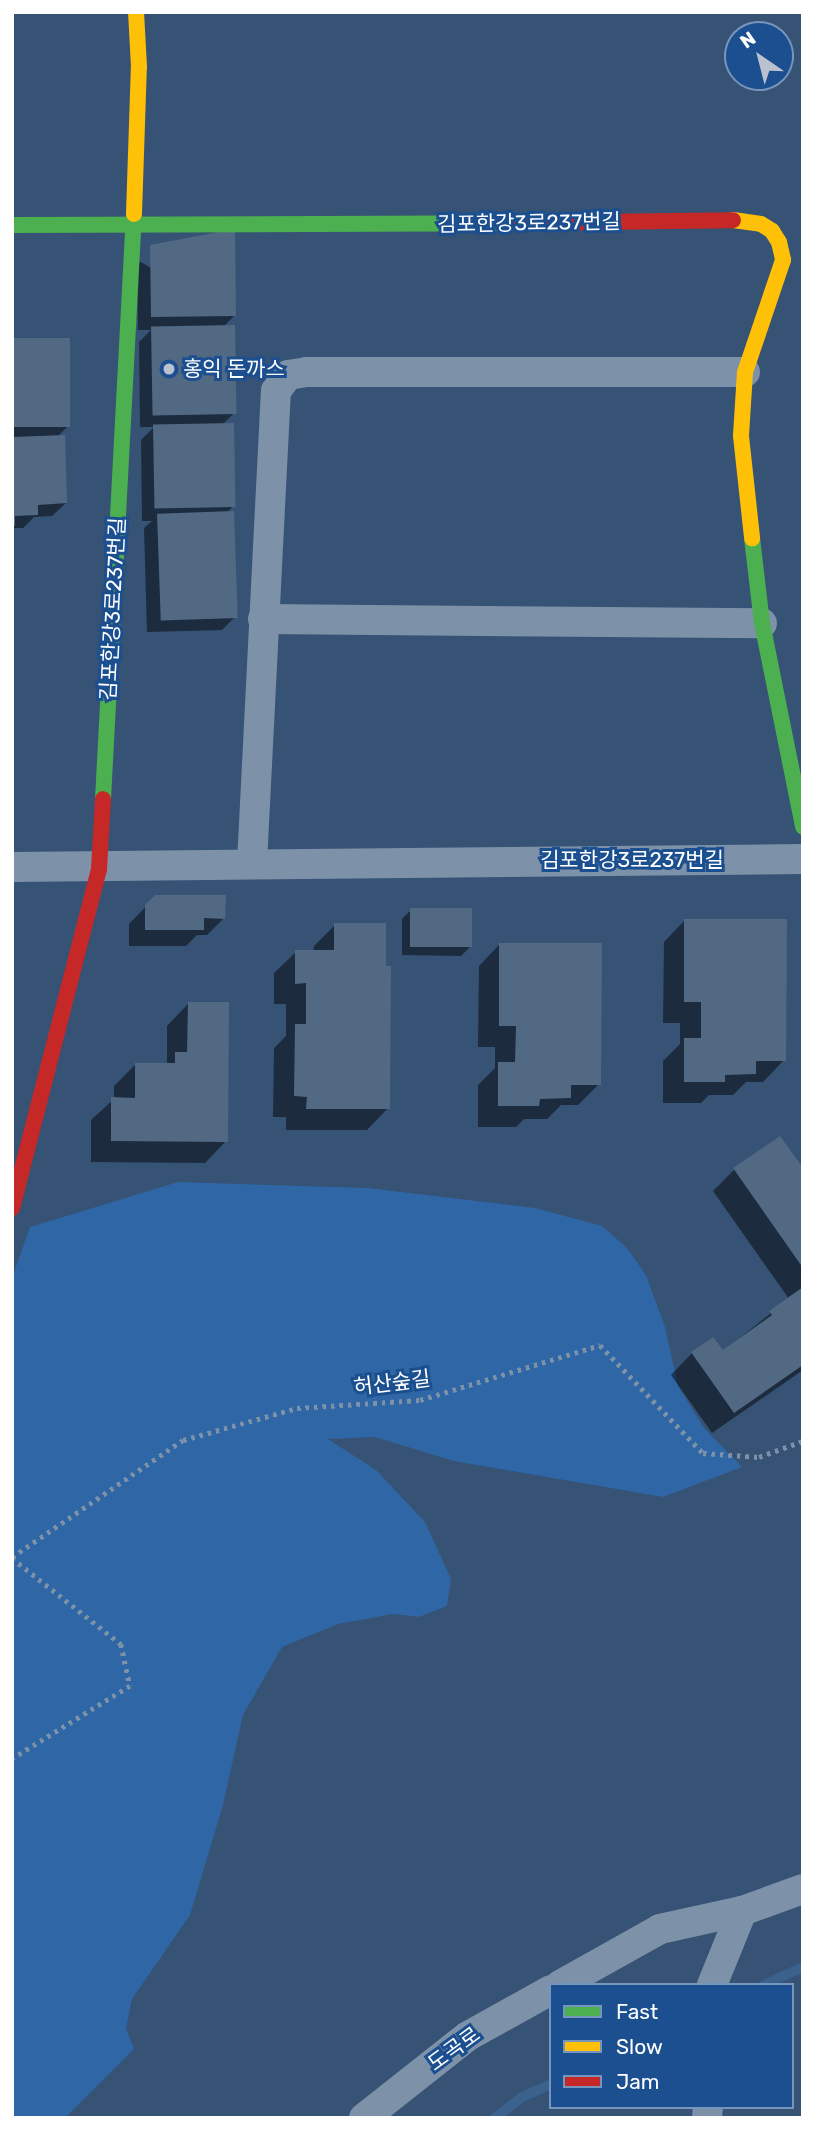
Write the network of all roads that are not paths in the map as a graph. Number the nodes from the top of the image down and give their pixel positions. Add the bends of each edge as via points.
1 (136, 12) edge
2 (134, 224) junction
3 (12, 225) edge
4 (745, 372) junction
5 (263, 619) junction
6 (762, 623) junction
7 (803, 827) edge
8 (803, 859) edge
9 (252, 863) junction
10 (12, 867) edge
11 (99, 869) junction
12 (12, 1208) edge
13 (803, 1889) edge
14 (742, 1911) junction
15 (564, 1983) edge
16 (713, 1983) edge
17 (549, 1991) edge
18 (364, 2118) edge

1 - 2 street, 김포한강3로237번길 via 139,67
2 - 3 street, 김포한강3로237번길
2 - 4 street, 김포한강3로237번길 via 746,220 772,231 783,260
2 - 11 street, 김포한강3로237번길
4 - 5 street via 288,375 276,391
4 - 6 street, 김포한강3로237번길 via 741,436
5 - 6 street
5 - 9 street
6 - 7 street, 김포한강3로237번길
8 - 9 street, 김포한강3로237번길
9 - 11 street, 김포한강3로237번길
10 - 11 street, 김포한강3로237번길
11 - 12 street, 김포한강3로237번길
13 - 14 street
14 - 15 street via 660,1929
14 - 16 street
17 - 18 street, 도곡로 via 468,2036

